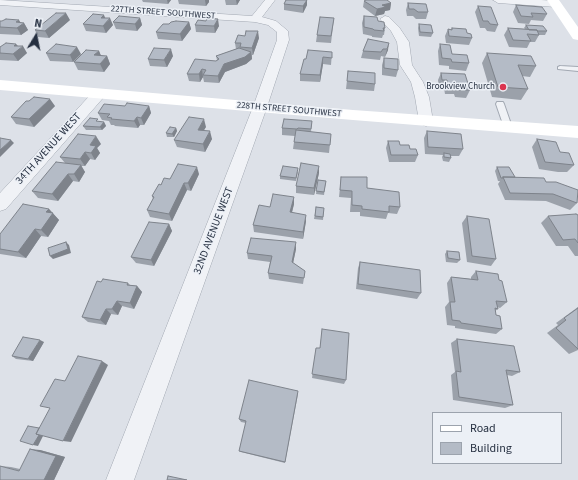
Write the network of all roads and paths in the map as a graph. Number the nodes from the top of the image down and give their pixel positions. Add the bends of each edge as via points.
1 (270, 0) edge
2 (498, 0) edge
3 (0, 2) edge
4 (554, 2) edge
5 (255, 19) junction
6 (385, 19) dead end
7 (576, 30) edge
8 (560, 68) dead end
9 (578, 69) edge
10 (0, 85) edge
11 (98, 94) junction
12 (500, 104) dead end
13 (260, 108) junction
14 (426, 121) junction
15 (508, 127) junction
16 (578, 132) edge
17 (0, 204) edge
18 (120, 480) edge

1 - 5 street
2 - 4 street
3 - 5 street, 227TH STREET SOUTHWEST
4 - 7 main road
5 - 13 street, 32ND AVENUE WEST via 272,23 282,31 283,40
6 - 14 street via 396,29 403,42 406,65 417,82
8 - 9 lane
10 - 11 main road, 228TH STREET SOUTHWEST
11 - 13 main road, 228TH STREET SOUTHWEST
11 - 17 street, 34TH AVENUE WEST
12 - 15 lane
13 - 14 main road, 228TH STREET SOUTHWEST
13 - 18 street, 32ND AVENUE WEST
14 - 15 main road, 228TH STREET SOUTHWEST
15 - 16 main road, 228TH STREET SOUTHWEST

